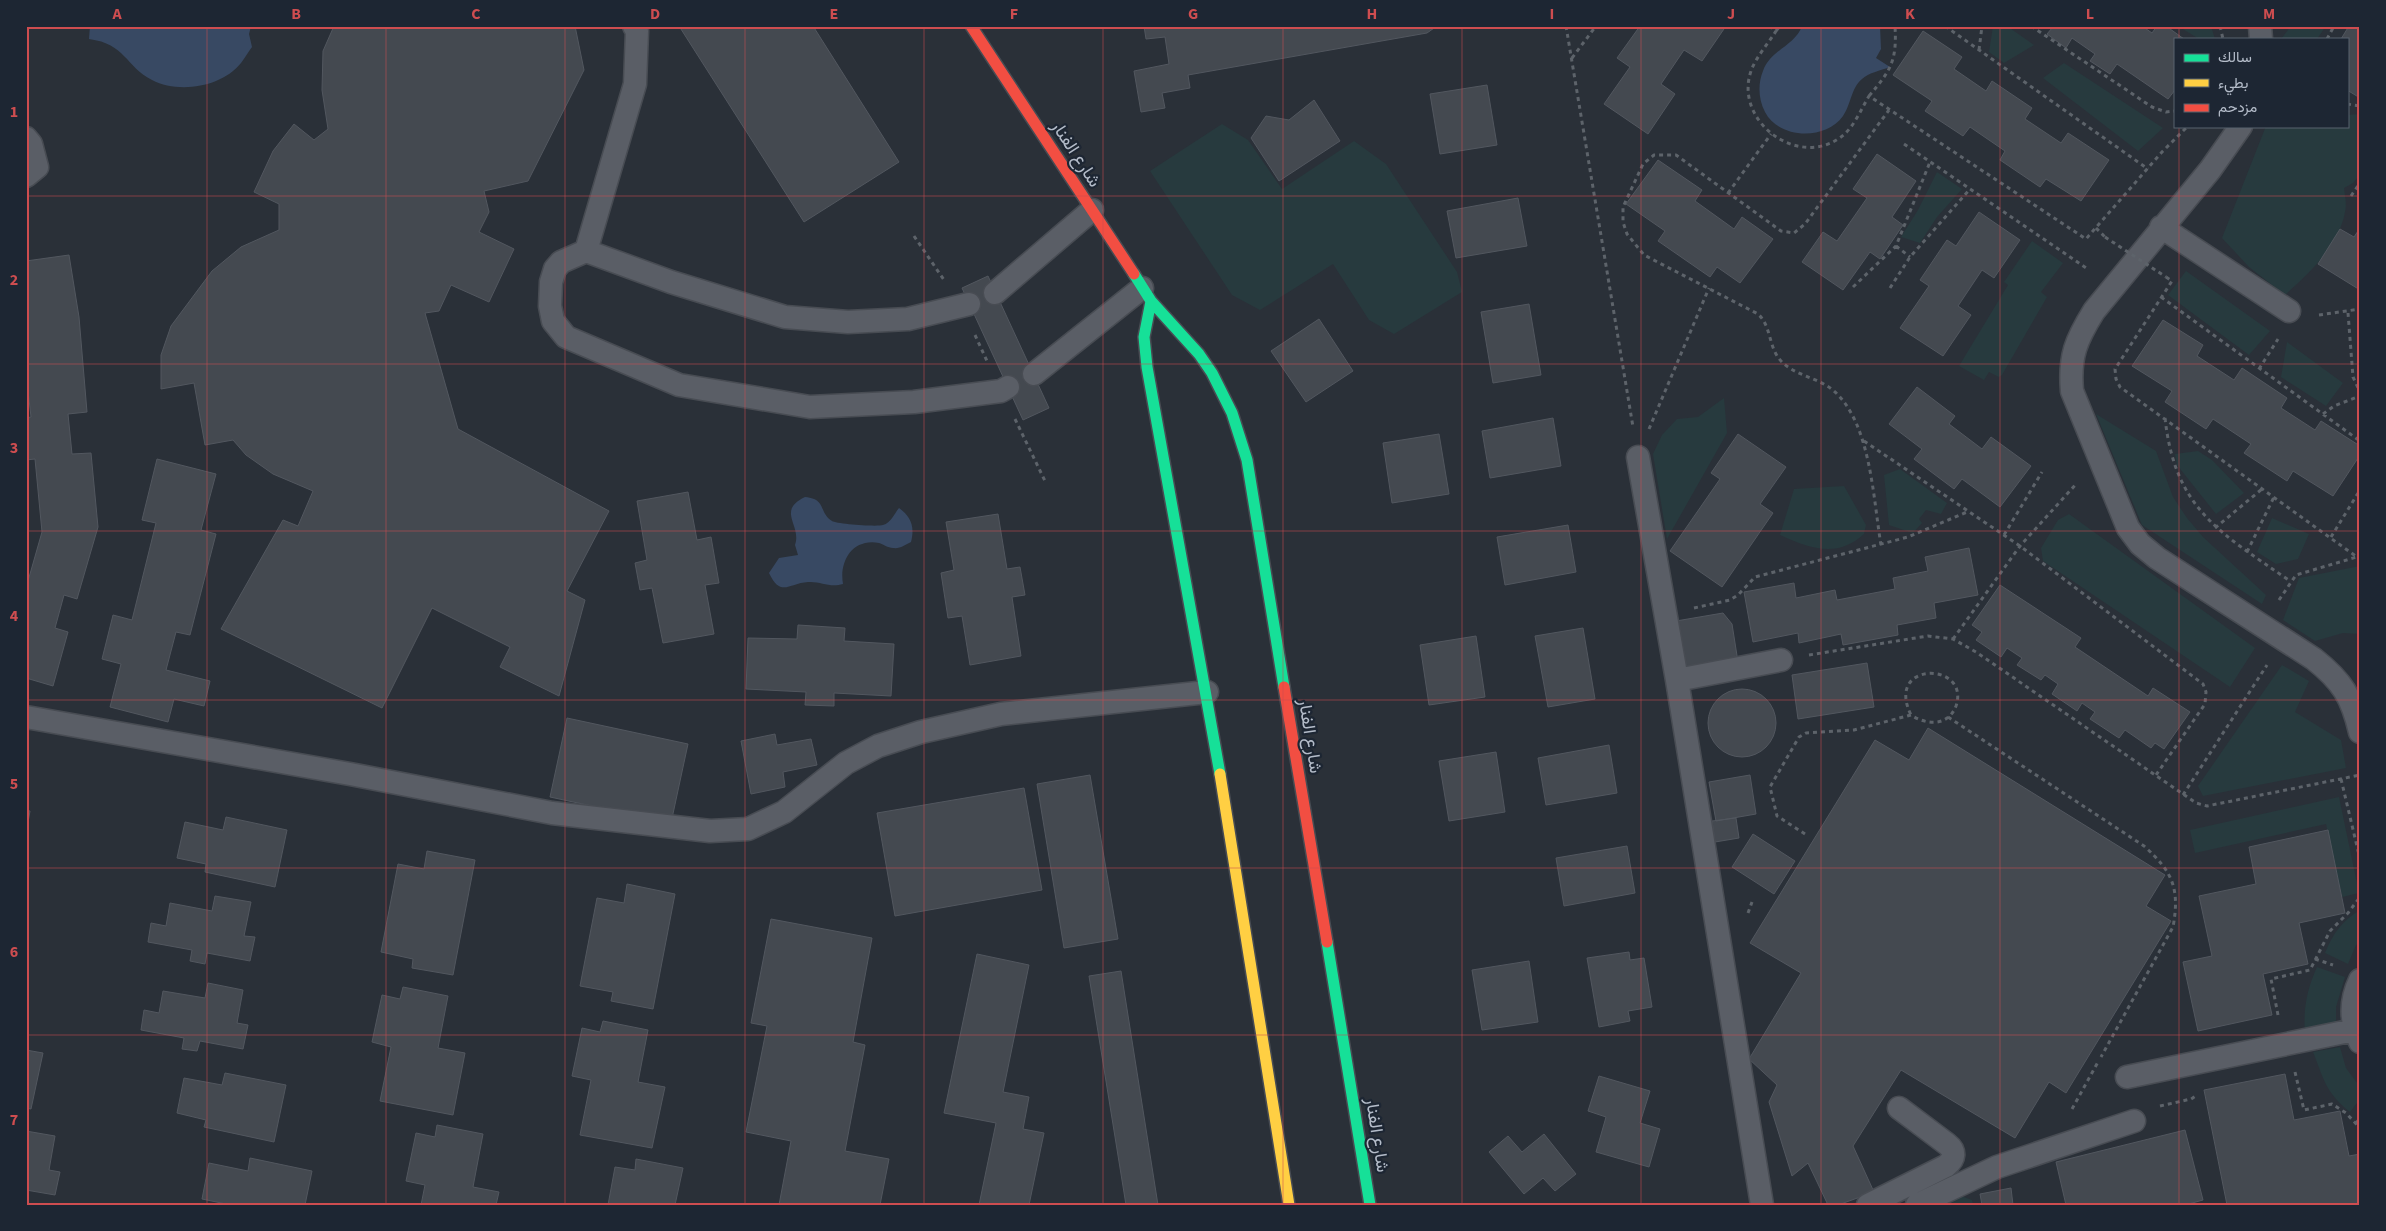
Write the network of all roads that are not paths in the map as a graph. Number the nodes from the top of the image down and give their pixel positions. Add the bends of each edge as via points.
1 (634, 26) edge
2 (971, 26) edge
3 (2240, 128) edge
4 (26, 138) edge
5 (26, 176) edge
6 (1092, 210) junction
7 (2161, 227) junction
8 (586, 251) junction
9 (995, 293) dead end
10 (1147, 294) junction
11 (965, 305) road end
12 (2285, 322) road end
13 (1034, 374) dead end
14 (1004, 389) road end
15 (1638, 457) road end
16 (1781, 660) road end
17 (1678, 680) junction
18 (1206, 692) junction
19 (26, 717) edge
20 (2360, 732) edge
21 (2360, 980) edge
22 (2357, 1036) edge
23 (2127, 1077) dead end
24 (1899, 1108) dead end
25 (2134, 1121) dead end
26 (1289, 1205) edge
27 (1370, 1205) edge
28 (1762, 1205) edge
29 (1868, 1205) edge
30 (1917, 1205) edge

1 - 8 lane via 637,31 635,84
2 - 6 main road, شارع الفنار
3 - 7 lane via 2210,170
4 - 5 lane via 37,166
6 - 9 lane
6 - 10 main road, شارع الفنار
7 - 12 lane
7 - 20 lane via 2112,286 2080,333 2070,371 2072,391 2079,410 2128,528 2140,544 2314,658 2344,687
8 - 11 lane via 671,282 785,317 848,322 908,319
8 - 14 lane via 561,262 555,269 550,282 553,320 566,337 679,384 810,407 914,402
10 - 13 lane
10 - 18 main road via 1144,337 1147,367
10 - 27 main road, شارع الفنار via 1194,345 1218,382 1233,413 1247,460
15 - 17 lane
16 - 17 lane
17 - 28 lane
18 - 19 lane via 1002,714 921,732 878,746 846,763 784,812 748,828 710,832 552,813
18 - 26 main road
21 - 22 lane via 2354,992 2352,1011
22 - 23 lane via 2289,1044
24 - 29 lane via 1953,1148 1952,1162
25 - 30 lane via 1997,1167

